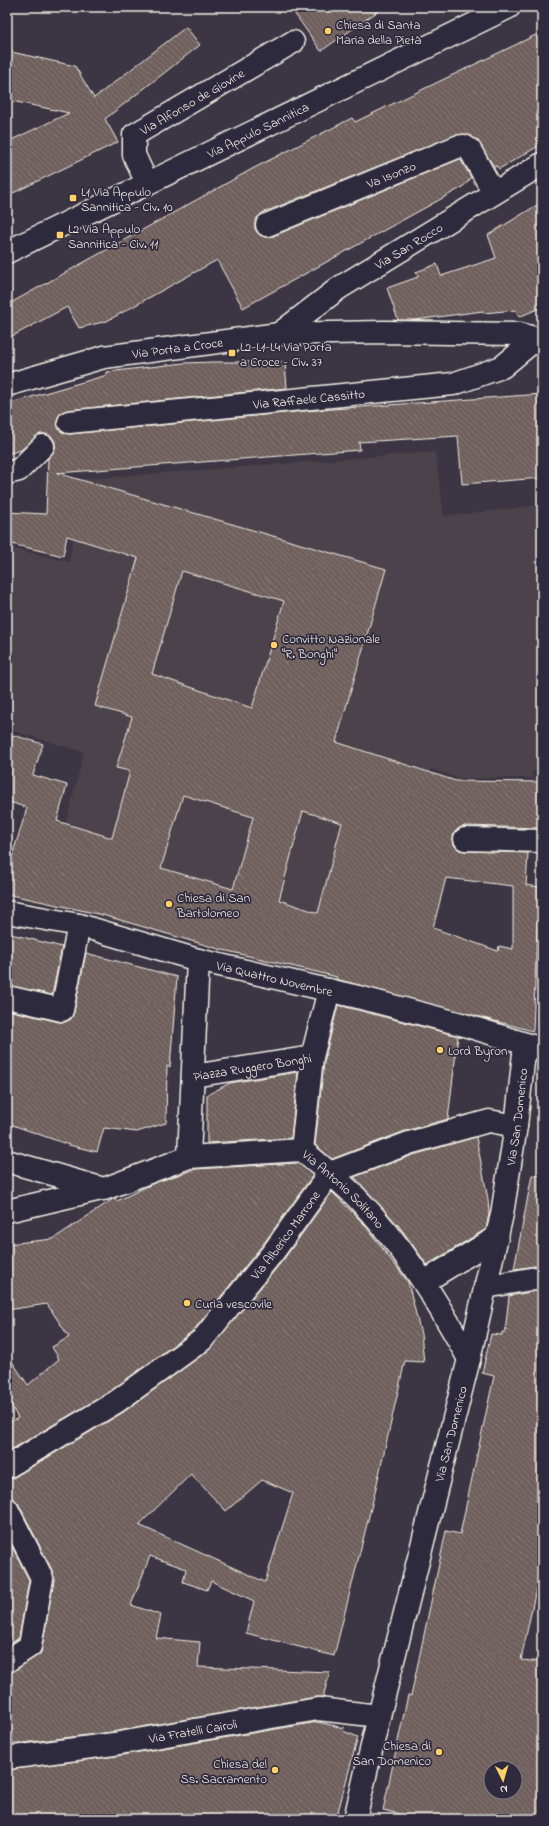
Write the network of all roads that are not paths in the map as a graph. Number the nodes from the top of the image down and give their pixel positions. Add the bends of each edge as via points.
1 (509, 7) edge
2 (293, 42) dead end
3 (542, 164) edge
4 (147, 183) junction
5 (494, 193) junction
6 (267, 226) dead end
7 (7, 252) edge
8 (279, 334) junction
9 (539, 339) edge
10 (7, 385) edge
11 (69, 422) dead end
12 (43, 446) dead end
13 (7, 473) edge
14 (465, 839) dead end
15 (542, 841) edge
16 (7, 912) edge
17 (79, 925) junction
18 (198, 960) junction
19 (329, 990) junction
20 (7, 997) edge
21 (534, 1046) edge
22 (312, 1057) junction
23 (193, 1076) junction
24 (516, 1126) junction
25 (302, 1150) junction
26 (189, 1157) junction
27 (7, 1161) edge
28 (330, 1173) junction
29 (104, 1189) junction
30 (7, 1211) edge
31 (497, 1237) junction
32 (542, 1277) edge
33 (424, 1282) junction
34 (485, 1287) junction
35 (469, 1359) junction
36 (7, 1467) edge
37 (7, 1509) edge
38 (7, 1661) edge
39 (379, 1716) junction
40 (7, 1758) edge
41 (355, 1819) edge

1 - 4 street, Via Appulo Sannitica
2 - 4 street, Via Alfonso de Giovine via 134,135 134,155
3 - 5 street, Via San Rocco
4 - 7 street, Via Appulo Sannitica
5 - 6 street, Va Isonzo via 470,150 464,146 457,147
5 - 8 street, Via San Rocco via 340,288
8 - 9 street, Via Porta a Croce via 520,334
8 - 10 street, Via Porta a Croce via 104,357
9 - 11 street, Via Raffaele Cassitto via 502,367 453,384
12 - 13 street via 19,470
14 - 15 street
16 - 17 street, Via Quattro Novembre
17 - 18 street, Via Quattro Novembre
17 - 20 street via 62,1010
18 - 19 street, Via Quattro Novembre
18 - 23 street, Piazza Ruggero Bonghi
19 - 21 street, Via Quattro Novembre
19 - 22 street, Piazza Ruggero Bonghi
21 - 24 street, Via San Domenico
22 - 23 street, Piazza Ruggero Bonghi
22 - 25 street
23 - 26 street
24 - 28 street via 489,1122 409,1143
24 - 31 street, Via San Domenico
25 - 26 street, Via Antonio Solitano
25 - 28 street, Via Antonio Solitano
26 - 29 street, Via Antonio Solitano
27 - 29 street
28 - 33 street, Via Antonio Solitano via 357,1198 394,1240
28 - 36 street, Via Alberico Marrone via 274,1251 202,1340 116,1402
29 - 30 street, Via Antonio Solitano
31 - 33 street
31 - 34 street, Via San Domenico
32 - 34 street
33 - 35 street, Via Antonio Solitano
34 - 35 street, Via San Domenico
35 - 39 street, Via San Domenico
37 - 38 street via 42,1578 30,1646
39 - 40 street, Via Fratelli Cairoli via 318,1709 114,1744
39 - 41 street, Via San Domenico

